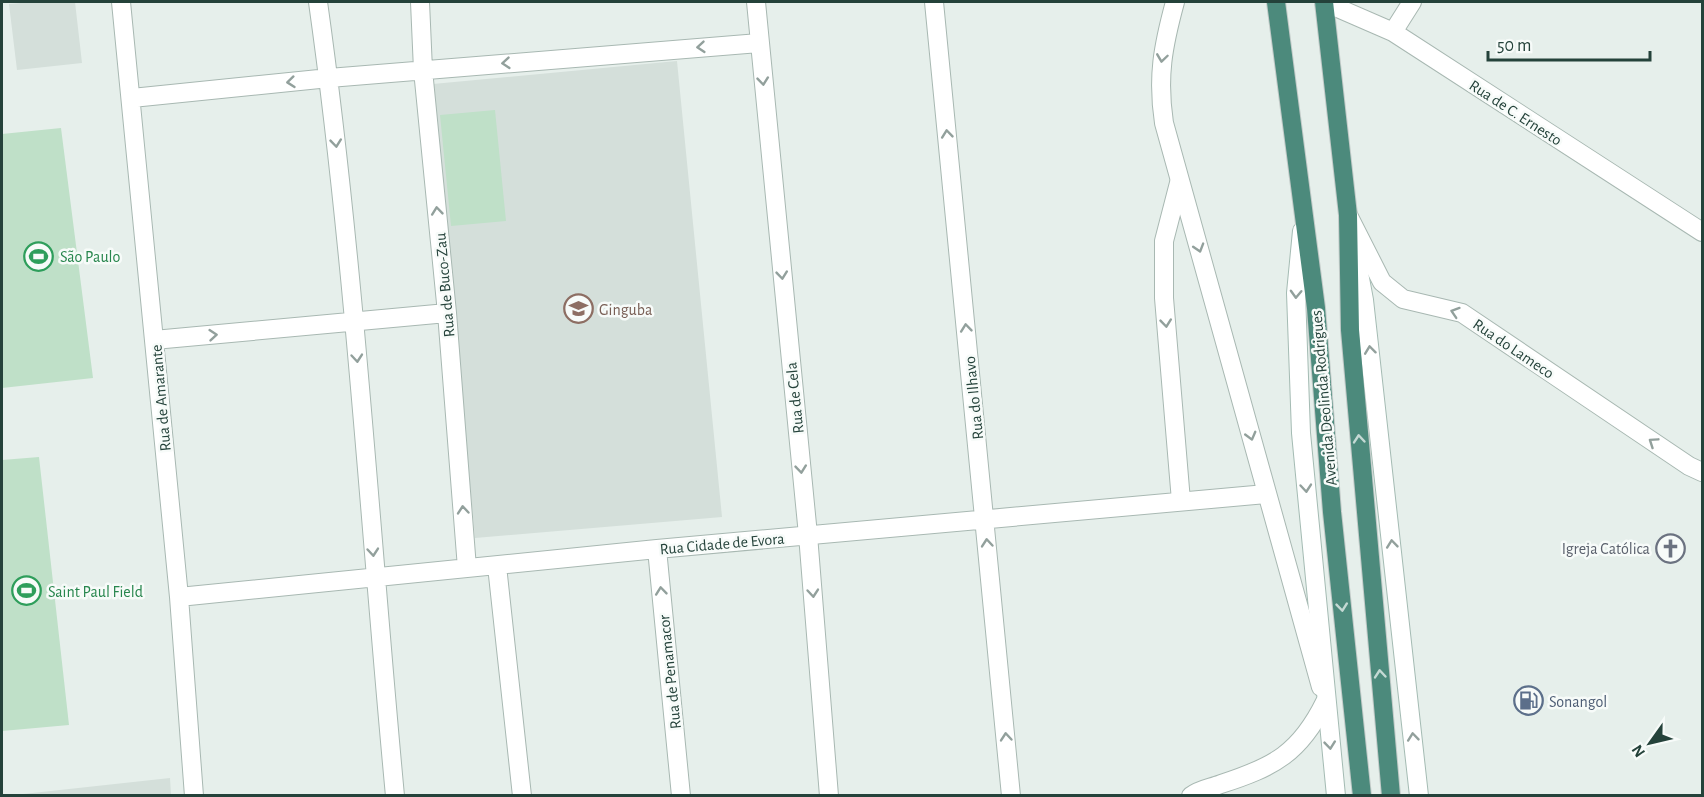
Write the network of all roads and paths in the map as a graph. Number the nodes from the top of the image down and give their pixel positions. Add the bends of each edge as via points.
1 (122, 2) edge
2 (318, 2) edge
3 (420, 2) edge
4 (756, 2) edge
5 (934, 2) edge
6 (1175, 2) edge
7 (1276, 2) edge
8 (1324, 2) edge
9 (1412, 2) edge
10 (1393, 32) junction
11 (759, 43) junction
12 (423, 70) junction
13 (329, 78) junction
14 (132, 98) junction
15 (1179, 183) junction
16 (1304, 215) junction
17 (1348, 215) junction
18 (1702, 232) edge
19 (447, 313) junction
20 (354, 322) junction
21 (154, 340) junction
22 (1702, 472) edge
23 (1266, 494) junction
24 (1181, 501) junction
25 (985, 519) junction
26 (808, 535) junction
27 (657, 549) junction
28 (496, 566) junction
29 (467, 568) junction
30 (375, 578) junction
31 (179, 597) junction
32 (1325, 702) junction
33 (194, 795) edge
34 (395, 795) edge
35 (522, 795) edge
36 (681, 795) edge
37 (829, 795) edge
38 (1011, 795) edge
39 (1191, 795) edge
40 (1336, 795) edge
41 (1362, 795) edge
42 (1391, 795) edge
43 (1419, 795) edge

1 - 14 street, Rua de Amarante
2 - 13 street
3 - 12 street, Rua de Buco-Zau
4 - 11 street, Rua de Cela
25 -> 5 street, Rua do Ilhavo
6 -> 15 street via 1161,59 1159,92
7 - 16 highway, Avenida Deolinda Rodrigues
8 - 10 street, Rua de C. Ernesto
8 - 17 highway, Avenida Deolinda Rodrigues
9 - 10 street
10 - 18 street, Rua de C. Ernesto
11 -> 12 street
11 -> 26 street, Rua de Cela
12 - 13 street
19 -> 12 street, Rua de Buco-Zau
13 -> 14 street
13 -> 20 street
14 - 21 street, Rua de Amarante
15 -> 23 street via 1227,341
15 -> 24 street via 1164,241 1164,298
16 -> 32 street via 1296,293 1300,409
16 -> 41 highway, Avenida Deolinda Rodrigues
22 -> 17 street, Rua do Lameco via 1462,313 1403,299 1382,282
42 -> 17 highway, Avenida Deolinda Rodrigues via 1350,330
43 -> 17 street via 1364,300
19 - 20 street
29 -> 19 street, Rua de Buco-Zau
21 -> 20 street
20 -> 30 street
21 - 31 street, Rua de Amarante
23 - 24 street, Rua Cidade de Evora
23 - 32 street
24 - 25 street, Rua Cidade de Evora
25 - 26 street, Rua Cidade de Evora
38 -> 25 street, Rua do Ilhavo
26 - 27 street, Rua Cidade de Evora
26 -> 37 street, Rua de Cela
27 - 28 street, Rua Cidade de Evora
36 -> 27 street, Rua de Penamacor
28 - 29 street, Rua Cidade de Evora
28 - 35 street
29 - 30 street, Rua Cidade de Evora
30 - 31 street, Rua Cidade de Evora
30 - 34 street
31 - 33 street, Rua de Amarante
32 - 39 street via 1312,728 1278,762
32 -> 40 street

